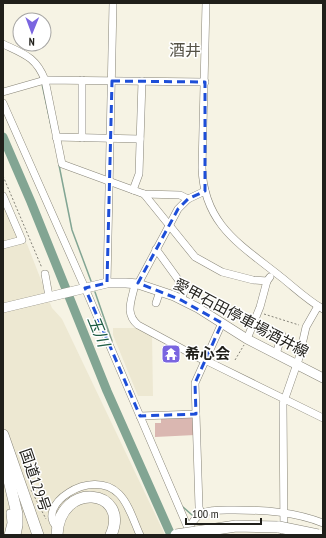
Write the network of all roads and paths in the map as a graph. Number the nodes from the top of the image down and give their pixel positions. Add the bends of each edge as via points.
1 (113, 3) edge
2 (206, 3) edge
3 (3, 44) edge
4 (45, 80) junction
5 (82, 80) junction
6 (112, 81) junction
7 (142, 81) junction
8 (205, 82) junction
9 (3, 92) edge
10 (3, 103) edge
11 (56, 138) junction
12 (82, 138) junction
13 (110, 139) junction
14 (140, 139) junction
15 (3, 176) edge
16 (109, 181) junction
17 (133, 190) junction
18 (205, 191) junction
19 (144, 194) junction
20 (3, 196) edge
21 (188, 198) junction
22 (169, 225) junction
23 (3, 245) edge
24 (156, 249) junction
25 (274, 272) junction
26 (44, 274) joint
27 (267, 281) junction
28 (108, 284) junction
29 (136, 284) junction
30 (82, 289) junction
31 (160, 291) junction
32 (50, 296) junction
33 (181, 300) junction
34 (156, 302) dead end
35 (320, 307) edge
36 (3, 308) edge
37 (258, 313) junction
38 (222, 323) junction
39 (265, 327) dead end
40 (306, 327) junction
41 (247, 339) junction
42 (276, 354) junction
43 (205, 360) junction
44 (235, 360) dead end
45 (296, 364) junction
46 (323, 378) edge
47 (284, 398) junction
48 (196, 414) junction
49 (140, 416) junction
50 (323, 418) edge
51 (3, 436) edge
52 (6, 456) edge
53 (10, 513) dead end
54 (284, 513) junction
55 (201, 514) junction
56 (323, 523) edge
57 (58, 532) edge
58 (192, 532) edge
59 (282, 532) edge
60 (8, 535) edge
61 (15, 535) edge
62 (31, 535) edge
63 (38, 535) edge
64 (45, 535) edge
65 (111, 535) edge
66 (140, 535) edge
67 (176, 535) edge
68 (318, 535) edge

1 - 6 street
2 - 8 street
3 - 4 street via 31,58 41,69
4 - 5 street
4 - 9 street
4 - 11 street
5 - 6 street
5 - 12 street
6 - 7 street
6 - 13 street
7 - 8 street
7 - 14 street
8 - 18 street via 202,168
10 - 30 street
11 - 12 street
11 - 16 street via 62,164
12 - 13 street
13 - 14 street
13 - 16 street
14 - 17 street via 139,174
15 - 26 path
16 - 17 street
16 - 28 street
17 - 19 street
18 - 21 street
18 - 25 street via 213,212 223,227
19 - 21 street via 180,194
19 - 22 street
20 - 23 street via 22,240
21 - 22 street via 180,205
22 - 24 street
22 - 27 street via 195,257 211,267 253,280
24 - 29 street
24 - 33 street via 185,289
25 - 27 street
25 - 35 street
26 - 32 street
27 - 37 street
28 - 29 main road, 愛甲石田停車場酒井線
28 - 30 main road, 愛甲石田停車場酒井線
29 - 31 main road, 愛甲石田停車場酒井線
29 - 43 street via 129,310 130,317 138,326
30 - 32 main road, 愛甲石田停車場酒井線
30 - 49 street
31 - 33 main road, 愛甲石田停車場酒井線
31 - 34 street
32 - 36 main road, 愛甲石田停車場酒井線
33 - 38 main road, 愛甲石田停車場酒井線
35 - 40 street
37 - 40 path
37 - 41 street
38 - 41 main road, 愛甲石田停車場酒井線
38 - 43 street
39 - 42 street via 282,335
40 - 45 street
41 - 42 main road, 愛甲石田停車場酒井線
41 - 44 path
42 - 45 main road, 愛甲石田停車場酒井線
43 - 47 street
43 - 48 street via 195,383
45 - 46 main road, 愛甲石田停車場酒井線
45 - 47 street
47 - 50 street
47 - 54 street
48 - 49 street
48 - 55 street
49 - 58 street
51 - 52 highway, 国道129号
52 - 61 highway via 17,514
52 - 62 highway, 国道129号
52 - 63 highway, 国道129号
52 - 64 highway via 32,498
53 - 60 street
54 - 55 street via 266,510 228,510
54 - 56 street
54 - 59 street
55 - 58 street via 194,519
57 - 65 highway via 62,516 72,503 93,496 110,506 115,525
57 - 66 street via 52,521 54,507 72,490 88,484 97,484 120,494
58 - 59 highway
58 - 67 highway, bridge
59 - 68 highway, bridge

